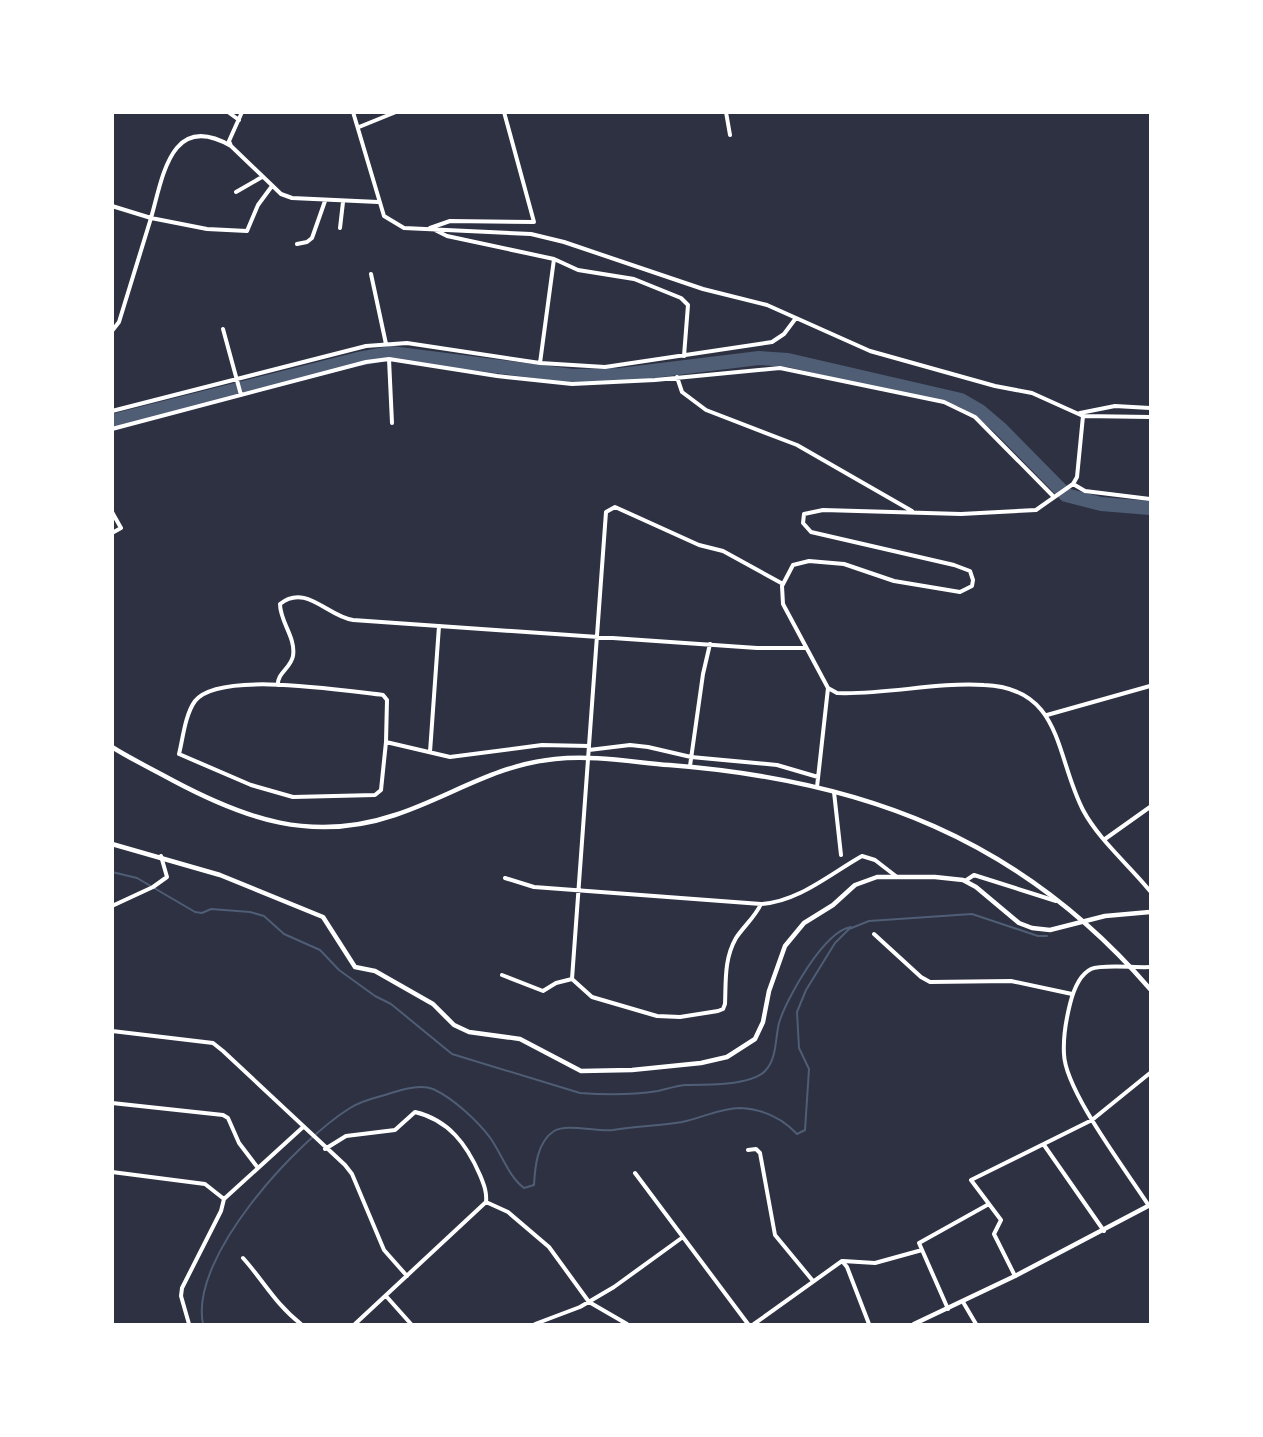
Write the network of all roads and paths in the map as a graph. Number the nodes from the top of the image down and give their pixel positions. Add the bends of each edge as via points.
1 (228, 112) edge
2 (242, 112) edge
3 (353, 112) edge
4 (396, 112) edge
5 (504, 112) edge
6 (726, 112) edge
7 (239, 120) junction
8 (359, 127) junction
9 (730, 135) dead end
10 (231, 146) junction
11 (262, 177) junction
12 (272, 186) junction
13 (236, 192) dead end
14 (325, 201) junction
15 (343, 202) junction
16 (378, 202) junction
17 (112, 206) edge
18 (151, 218) junction
19 (340, 228) dead end
20 (426, 229) junction
21 (435, 230) junction
22 (297, 243) dead end
23 (554, 259) junction
24 (371, 274) dead end
25 (796, 318) junction
26 (224, 329) dead end
27 (112, 331) edge
28 (386, 344) junction
29 (684, 356) junction
30 (389, 359) junction
31 (540, 363) junction
32 (677, 377) junction
33 (237, 379) junction
34 (241, 395) junction
35 (1150, 408) edge
36 (112, 411) edge
37 (1082, 414) junction
38 (1150, 417) edge
39 (392, 423) dead end
40 (112, 429) edge
41 (1073, 484) junction
42 (1053, 496) junction
43 (1150, 499) edge
44 (913, 511) junction
45 (112, 512) edge
46 (112, 533) edge
47 (783, 584) junction
48 (439, 627) junction
49 (598, 636) junction
50 (710, 644) junction
51 (805, 648) junction
52 (278, 685) junction
53 (1150, 686) edge
54 (828, 688) junction
55 (1047, 715) junction
56 (386, 742) junction
57 (112, 747) edge
58 (589, 748) junction
59 (430, 752) junction
60 (691, 757) junction
61 (589, 758) junction
62 (690, 766) junction
63 (818, 777) junction
64 (817, 787) junction
65 (834, 792) junction
66 (1150, 807) edge
67 (1105, 839) junction
68 (112, 844) edge
69 (841, 855) dead end
70 (162, 856) junction
71 (897, 877) junction
72 (506, 878) dead end
73 (965, 881) junction
74 (580, 891) junction
75 (1150, 891) edge
76 (761, 904) junction
77 (1062, 904) junction
78 (112, 906) edge
79 (1150, 912) edge
80 (1085, 921) junction
81 (874, 934) dead end
82 (1150, 967) edge
83 (502, 975) dead end
84 (572, 979) junction
85 (1150, 989) edge
86 (1072, 994) junction
87 (112, 1031) edge
88 (1150, 1073) edge
89 (112, 1103) edge
90 (1092, 1120) junction
91 (302, 1128) junction
92 (1044, 1145) junction
93 (325, 1149) junction
94 (748, 1150) dead end
95 (258, 1168) junction
96 (112, 1172) edge
97 (635, 1173) dead end
98 (224, 1200) junction
99 (486, 1202) junction
100 (989, 1204) junction
101 (1150, 1206) edge
102 (1104, 1231) junction
103 (683, 1237) junction
104 (922, 1250) junction
105 (243, 1258) dead end
106 (842, 1261) junction
107 (406, 1276) junction
108 (1015, 1276) junction
109 (813, 1281) junction
110 (385, 1296) junction
111 (589, 1302) junction
112 (963, 1302) junction
113 (948, 1309) junction
114 (189, 1324) edge
115 (301, 1324) edge
116 (355, 1324) edge
117 (411, 1324) edge
118 (535, 1324) edge
119 (627, 1324) edge
120 (748, 1324) edge
121 (754, 1324) edge
122 (869, 1324) edge
123 (914, 1324) edge
124 (976, 1324) edge

1 - 7 street
2 - 7 street
3 - 8 street
4 - 8 street
5 - 20 street via 534,222 450,221
6 - 9 street
7 - 10 street via 229,141
8 - 16 street
10 - 11 street
10 - 18 street via 208,136 183,141 174,149
11 - 12 street
11 - 13 street
12 - 14 street via 292,198
12 - 18 street via 258,205 247,231 207,229
14 - 15 street
14 - 22 street via 312,238
15 - 16 street
15 - 19 street
16 - 20 street via 390,221 404,228
17 - 18 street
18 - 27 street via 119,322
20 - 21 street
21 - 23 street
21 - 25 street via 531,234 564,242 703,289 767,305
23 - 29 street via 578,270 634,279 681,298 688,305
23 - 31 street
24 - 28 street
25 - 29 street via 772,342
25 - 37 street via 870,351 1032,393
26 - 33 street
28 - 31 street via 406,343
28 - 33 street via 326,355
29 - 31 street via 605,368
30 - 32 street via 572,384
30 - 34 street
30 - 39 street
32 - 42 street via 780,369 944,402 975,417
32 - 44 street via 682,392 706,410 797,445
33 - 34 street
33 - 36 street
34 - 40 street
35 - 37 street via 1115,406
37 - 38 street
37 - 41 street via 1081,457
41 - 42 street
41 - 43 street via 1085,491
42 - 44 street via 1036,510 961,514
44 - 47 street via 822,510 804,514 803,523 812,532 954,565 970,571 972,586 960,592 894,581 844,564 809,561 794,566
45 - 46 street via 121,528
47 - 49 street via 723,551 699,545 615,507 606,512
47 - 51 street via 783,604
48 - 49 street
48 - 52 street via 341,619 320,603 304,597 283,601 280,609 293,651
48 - 59 street
49 - 50 street
49 - 58 street
50 - 51 street
50 - 60 street
51 - 54 street
52 - 56 street via 383,695 387,700
52 - 56 street via 244,684 206,693 195,701 179,754 251,785 293,797 375,795 381,790
53 - 55 street
54 - 55 street via 837,693 856,694 984,685 1024,694
54 - 63 street
55 - 67 street via 1083,810
56 - 59 street
57 - 61 main road via 202,796 253,818 333,829 396,815 488,774 555,759
58 - 59 street via 542,745 450,756
58 - 60 street via 630,746
58 - 61 street
60 - 62 street
60 - 63 street via 753,761
61 - 62 main road
61 - 74 street
62 - 64 main road
63 - 64 street
64 - 65 main road
65 - 69 street
65 - 77 main road via 874,802 960,838 1030,879
66 - 67 street
67 - 75 street
68 - 70 main road
70 - 71 main road via 323,917 355,967 375,971 432,1004 454,1025 469,1032 520,1039 581,1071 701,1063 744,1048 755,1040 763,1022 785,946 804,923 855,885 877,877
70 - 78 street via 167,877
71 - 73 main road
71 - 76 street via 875,860 862,856 794,897
72 - 74 street via 534,887
73 - 77 street via 974,875
73 - 80 main road via 1019,923 1032,928 1050,930
74 - 76 street
74 - 84 street
76 - 84 street via 728,955 724,1004 718,1011 657,1016 592,997
77 - 80 main road
79 - 80 main road
80 - 85 main road
81 - 86 street via 930,982 1011,981
82 - 86 street via 1092,968
83 - 84 street via 543,991
86 - 90 street via 1064,1056
87 - 91 street via 213,1043
88 - 90 street
89 - 95 street via 223,1115
90 - 92 street
90 - 101 street
91 - 93 street
91 - 95 street
92 - 100 street via 971,1180
92 - 102 street
93 - 99 street via 346,1136 395,1130 416,1112 423,1114 454,1132 471,1154 487,1193
93 - 107 street via 352,1174 384,1250
94 - 109 street via 760,1153 775,1235
95 - 98 street
96 - 98 street via 204,1184
97 - 103 street
98 - 114 street via 182,1288
99 - 107 street
99 - 111 street via 508,1212 549,1247
100 - 104 street via 919,1243
100 - 108 street via 1001,1221 994,1234
101 - 102 main road
102 - 108 main road
103 - 111 street
103 - 120 street
104 - 106 street via 875,1263
104 - 113 street
105 - 115 street via 279,1305
106 - 109 street
106 - 122 street
107 - 110 street
108 - 112 main road
109 - 121 street
110 - 116 street
110 - 117 street
111 - 118 street
111 - 119 street
112 - 113 main road
112 - 124 street
113 - 123 main road

